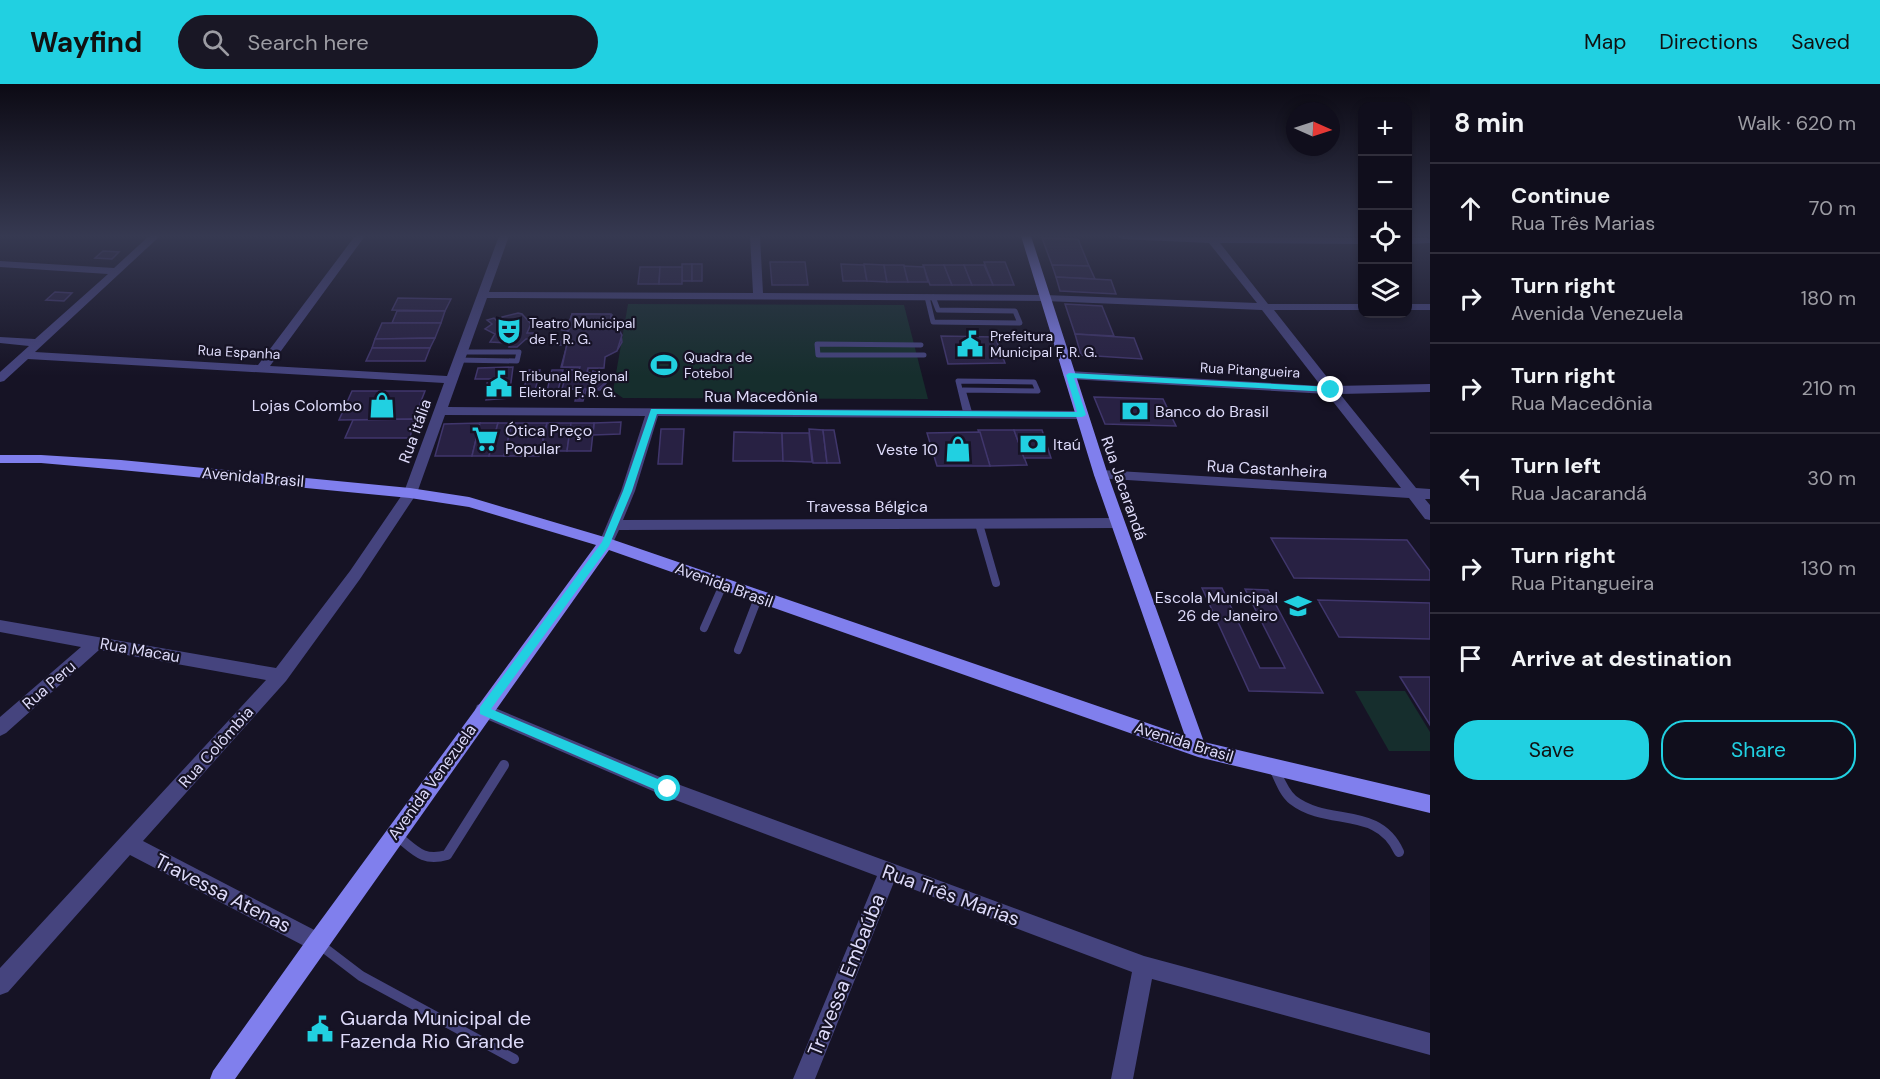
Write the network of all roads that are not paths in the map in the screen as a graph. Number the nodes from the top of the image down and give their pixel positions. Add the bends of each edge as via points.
1 (104, 282) edge
2 (326, 282) edge
3 (487, 282) edge
4 (757, 282) edge
5 (1040, 282) edge
6 (1245, 282) edge
7 (482, 295) junction
8 (758, 296) junction
9 (930, 297) junction
10 (1045, 298) junction
11 (1265, 307) junction
12 (1358, 307) edge
13 (1412, 307) edge
14 (1430, 308) edge
15 (0, 340) edge
16 (38, 343) junction
17 (921, 345) dead end
18 (26, 355) junction
19 (924, 355) dead end
20 (459, 356) junction
21 (262, 368) junction
22 (1069, 375) junction
23 (0, 378) edge
24 (451, 380) junction
25 (1430, 388) edge
26 (1331, 390) junction
27 (440, 411) junction
28 (653, 411) junction
29 (968, 414) junction
30 (1082, 415) junction
31 (0, 459) edge
32 (1101, 476) junction
33 (410, 493) junction
34 (1413, 494) junction
35 (1430, 494) edge
36 (1430, 515) edge
37 (1118, 523) junction
38 (979, 524) junction
39 (615, 525) junction
40 (606, 543) junction
41 (996, 584) dead end
42 (723, 585) junction
43 (758, 598) junction
44 (0, 626) edge
45 (704, 628) dead end
46 (98, 642) junction
47 (738, 650) dead end
48 (280, 676) junction
49 (483, 710) junction
50 (0, 728) edge
51 (1198, 749) junction
52 (504, 765) dead end
53 (1274, 767) junction
54 (1430, 804) edge
55 (395, 834) junction
56 (129, 844) junction
57 (1399, 852) dead end
58 (888, 872) junction
59 (317, 942) junction
60 (1144, 966) junction
61 (0, 984) edge
62 (1430, 1044) edge
63 (514, 1059) dead end
64 (221, 1079) edge
65 (804, 1079) edge
66 (1122, 1079) edge

1 - 16 street
2 - 21 street
3 - 7 street
4 - 8 street
5 - 10 main road, Rua Jacarandá
6 - 11 street
7 - 8 street
7 - 20 street
8 - 9 street
9 - 9 lane via 933,322 1020,323 1015,311 938,310
9 - 10 street
10 - 11 street
10 - 22 main road, Rua Jacarandá
11 - 12 street
11 - 26 street
13 - 14 street
15 - 16 street
16 - 18 street
17 - 19 lane via 817,344 818,355
18 - 21 street, Rua Espanha
18 - 23 street
20 - 20 lane via 517,361 519,352
20 - 24 street
21 - 24 street, Rua Espanha
22 - 26 street, Rua Pitangueira
22 - 30 main road, Rua Jacarandá
24 - 27 street, Rua itália
25 - 26 street, Rua Pitangueira
26 - 34 street
27 - 28 street, Rua Macedônia
27 - 33 street, Rua itália
28 - 29 street, Rua Macedônia
28 - 39 street, Avenida Venezuela
29 - 29 lane via 963,390 1038,391 1034,382 958,381
29 - 30 street, Rua Macedônia
30 - 32 main road, Rua Jacarandá
31 - 33 main road, Avenida Brasil via 121,465
32 - 34 street, Rua Castanheira
32 - 37 main road, Rua Jacarandá
33 - 40 main road, Avenida Brasil via 469,502
33 - 48 street, Rua Colômbia
34 - 35 street, Rua Castanheira
34 - 36 street
37 - 38 street, Travessa Bélgica
37 - 51 main road, Rua Jacarandá
38 - 39 street, Travessa Bélgica
38 - 41 lane
39 - 40 street, Avenida Venezuela
40 - 42 main road, Avenida Brasil
40 - 49 main road, Avenida Venezuela
42 - 43 main road, Avenida Brasil
42 - 45 lane
43 - 47 lane
43 - 51 main road, Avenida Brasil
44 - 46 street, Rua Macau
46 - 48 street, Rua Macau
46 - 50 street, Rua Peru
48 - 56 street, Rua Colômbia
49 - 55 main road, Avenida Venezuela
49 - 58 street, Rua Três Marias via 668,789
51 - 53 main road, Avenida Brasil
52 - 55 lane via 447,855 433,859 421,855
53 - 54 main road, Avenida Brasil
53 - 57 lane via 1287,794 1296,802 1381,826 1396,840
55 - 59 main road, Avenida Venezuela
56 - 59 street, Travessa Atenas
56 - 61 street, Rua Colômbia
58 - 60 street, Rua Três Marias
58 - 65 street, Travessa Embaúba
59 - 63 lane via 361,976
59 - 64 main road, Avenida Venezuela
60 - 62 street, Rua Três Marias
60 - 66 street

